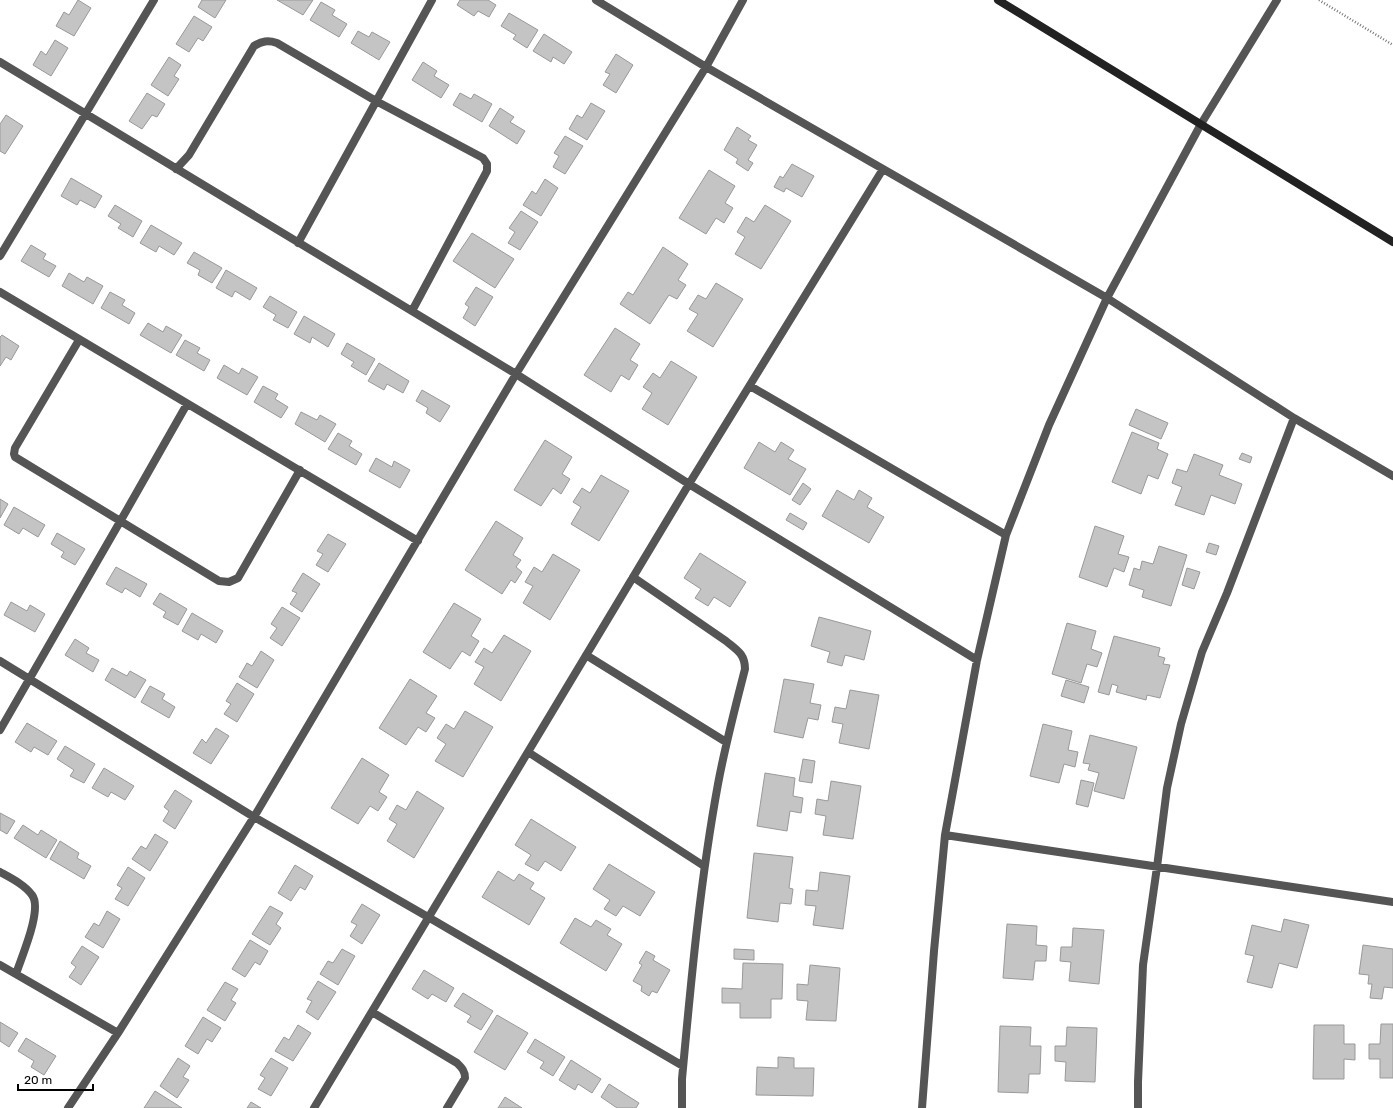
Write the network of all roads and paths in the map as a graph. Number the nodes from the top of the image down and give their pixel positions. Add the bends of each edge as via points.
1 (154, 0) edge
2 (432, 0) edge
3 (596, 0) edge
4 (743, 0) edge
5 (998, 0) edge
6 (1278, 0) edge
7 (1319, 0) edge
8 (1393, 45) edge
9 (0, 62) edge
10 (706, 67) junction
11 (376, 101) junction
12 (86, 115) junction
13 (1201, 124) junction
14 (176, 169) junction
15 (883, 169) junction
16 (1393, 242) edge
17 (298, 243) junction
18 (0, 256) edge
19 (0, 292) edge
20 (1107, 298) junction
21 (412, 312) junction
22 (79, 340) junction
23 (516, 374) junction
24 (750, 386) junction
25 (187, 404) junction
26 (1294, 418) junction
27 (300, 470) junction
28 (1393, 476) edge
29 (689, 484) junction
30 (121, 520) junction
31 (1006, 535) junction
32 (418, 541) junction
33 (633, 576) junction
34 (586, 655) junction
35 (977, 660) junction
36 (0, 661) edge
37 (29, 679) junction
38 (0, 730) edge
39 (726, 742) junction
40 (528, 752) junction
41 (254, 817) junction
42 (945, 835) junction
43 (704, 866) junction
44 (1157, 867) junction
45 (0, 872) edge
46 (1393, 902) edge
47 (428, 917) junction
48 (0, 965) edge
49 (16, 974) junction
50 (372, 1012) junction
51 (118, 1033) junction
52 (683, 1066) junction
53 (68, 1108) edge
54 (314, 1108) edge
55 (447, 1108) edge
56 (682, 1108) edge
57 (922, 1108) edge
58 (1138, 1108) edge

1 - 12 street
2 - 11 street
3 - 10 street
4 - 10 street
5 - 13 street
6 - 13 street
7 - 8 path
9 - 12 street
10 - 15 street
10 - 23 street
11 - 14 street via 277,43 260,42 254,46 189,155
11 - 17 street
11 - 21 street via 483,158 487,164 486,171
12 - 14 street
12 - 18 street
13 - 16 street
13 - 20 street
14 - 17 street
15 - 20 street
15 - 24 street
17 - 21 street
19 - 22 street
20 - 26 street
20 - 31 street via 1049,425
21 - 23 street
22 - 25 street
22 - 30 street via 15,448 14,454 19,460
23 - 29 street
23 - 32 street
24 - 29 street
24 - 31 street
25 - 27 street
25 - 30 street
26 - 28 street
26 - 44 street via 1227,594 1202,652 1181,724 1167,788
27 - 30 street via 238,578 233,581 220,581
27 - 32 street
29 - 33 street
29 - 35 street
30 - 37 street
31 - 35 street
32 - 41 street
33 - 34 street
33 - 39 street via 726,640 743,657 745,669
34 - 39 street
34 - 40 street
35 - 42 street
36 - 37 street
37 - 38 street
37 - 41 street
39 - 43 street
40 - 43 street
40 - 47 street
41 - 47 street
41 - 51 street
42 - 44 street
42 - 57 street
43 - 52 street
44 - 46 street
44 - 58 street via 1143,966
45 - 49 street via 25,888 33,896 36,904 35,917
47 - 50 street
47 - 52 street
48 - 49 street
49 - 51 street
50 - 54 street
50 - 55 street via 463,1068 465,1078
51 - 53 street
52 - 56 street

